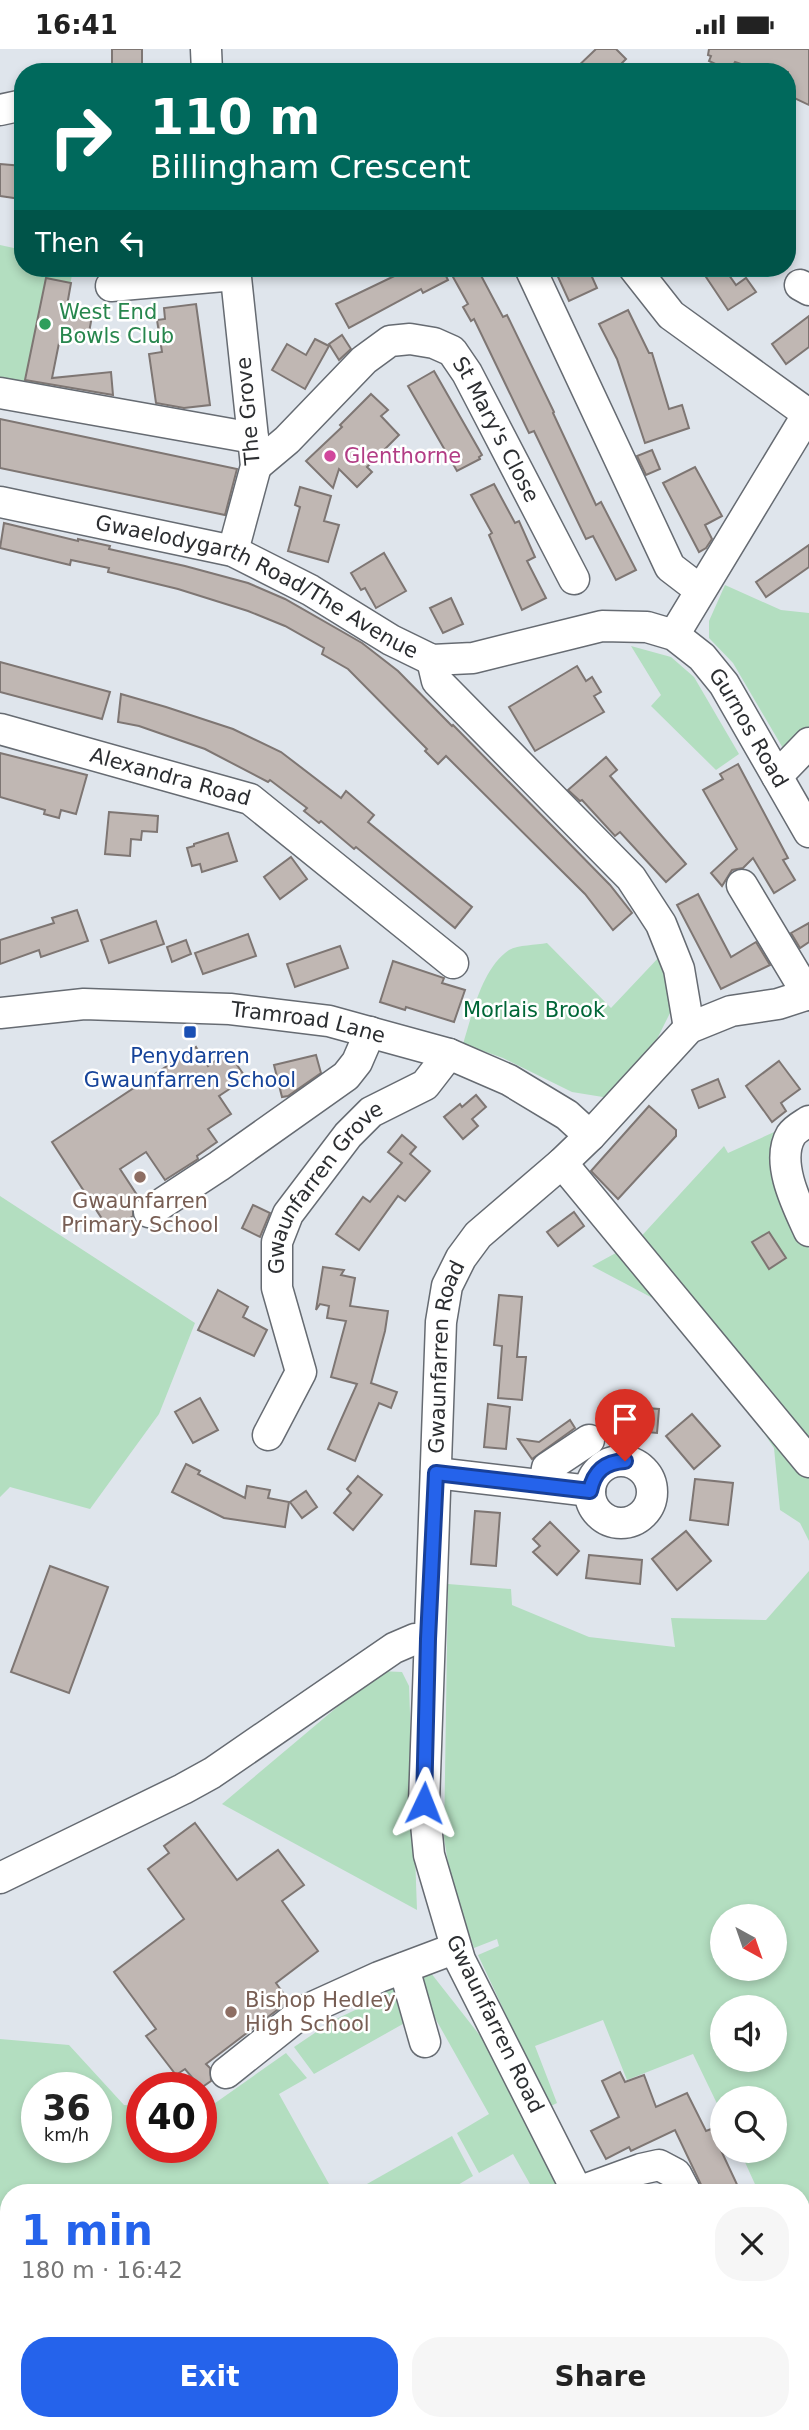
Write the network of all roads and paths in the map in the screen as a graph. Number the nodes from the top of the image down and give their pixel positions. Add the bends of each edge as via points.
1 (185, 277) edge
2 (236, 277) edge
3 (534, 277) edge
4 (641, 277) edge
5 (111, 286) dead end
6 (0, 393) edge
7 (808, 413) edge
8 (255, 452) junction
9 (0, 502) edge
10 (233, 551) junction
11 (574, 579) dead end
12 (701, 590) junction
13 (674, 635) junction
14 (432, 660) junction
15 (0, 729) edge
16 (809, 743) edge
17 (777, 776) junction
18 (809, 832) edge
19 (742, 885) dead end
20 (453, 963) dead end
21 (808, 995) edge
22 (0, 1013) edge
23 (689, 1028) junction
24 (370, 1032) junction
25 (449, 1054) junction
26 (809, 1121) edge
27 (590, 1136) junction
28 (562, 1163) junction
29 (149, 1212) dead end
30 (809, 1231) edge
31 (268, 1436) dead end
32 (589, 1440) dead end
33 (809, 1462) edge
34 (436, 1473) junction
35 (544, 1485) junction
36 (590, 1491) dead end
37 (428, 1639) junction
38 (0, 1878) edge
39 (456, 1948) junction
40 (404, 1968) junction
41 (425, 2042) dead end
42 (226, 2073) dead end
43 (574, 2184) edge
44 (600, 2184) edge
45 (681, 2184) edge

1 - 5 street
2 - 8 street, The Grove
3 - 12 street via 670,567
4 - 7 street via 671,315
6 - 8 street
7 - 12 street
8 - 10 street, The Grove
8 - 11 street, St Mary's Close via 287,440 364,360 390,341 434,343 452,351 467,373
9 - 10 street, Gwaelodygarth Road/The Avenue
10 - 14 street, Gwaelodygarth Road/The Avenue
12 - 13 street
13 - 14 street, Gwaelodygarth Road/The Avenue via 647,627 602,626 473,658
13 - 17 street, Gurnos Road via 702,657 724,684
14 - 23 street via 437,681 631,878 661,924 679,969
15 - 20 street, Alexandra Road via 250,799
16 - 17 street
17 - 18 street, Gurnos Road
19 - 21 street
21 - 23 street via 731,1011
22 - 24 street, Tramroad Lane via 84,1004 230,1009 329,1021
23 - 27 street, Gwaunfarren Road
24 - 25 street, Tramroad Lane
24 - 29 street via 346,1076
25 - 27 street, Tramroad Lane via 509,1080 567,1115
25 - 31 street, Gwaunfarren Grove via 425,1085 371,1112 288,1214 277,1241 277,1288 301,1372
26 - 30 street via 792,1133 784,1156 795,1202
27 - 28 street, Gwaunfarren Road
28 - 33 street
28 - 34 street, Gwaunfarren Road via 478,1235 447,1286 441,1322
32 - 35 street via 547,1468
34 - 35 street
34 - 37 street, Gwaunfarren Road
35 - 36 street
37 - 38 street via 394,1648 183,1790
37 - 39 street, Gwaunfarren Road via 424,1803 429,1854
39 - 40 street
39 - 43 street, Gwaunfarren Road
40 - 41 street
40 - 42 street via 304,2011
44 - 45 street via 659,2165 676,2174

